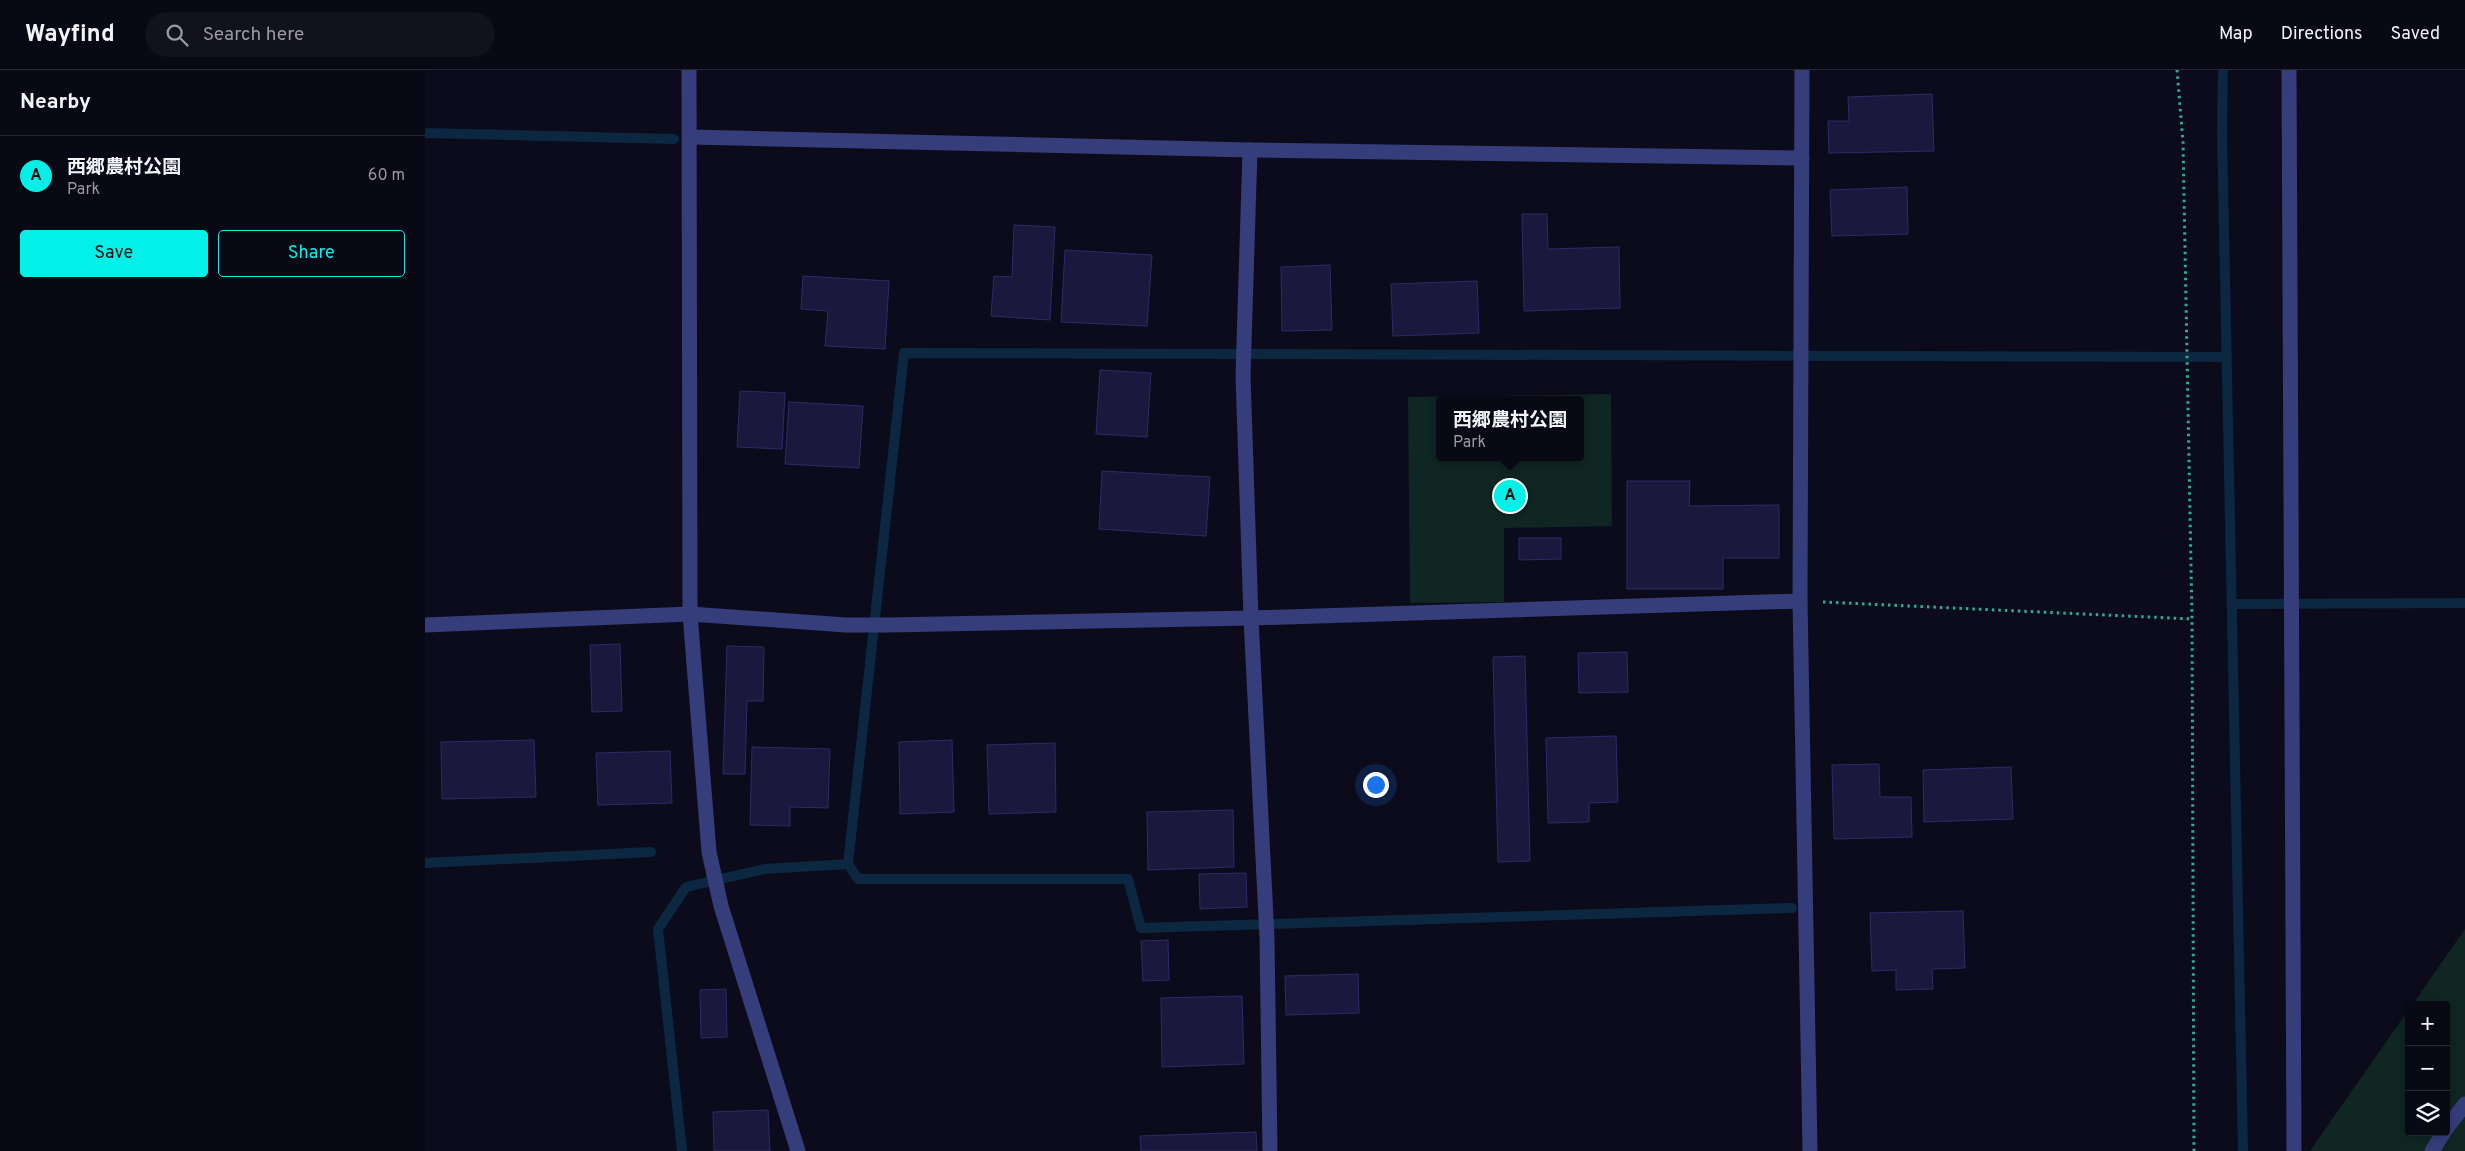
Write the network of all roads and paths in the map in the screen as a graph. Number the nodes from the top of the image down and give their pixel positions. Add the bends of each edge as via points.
1 (689, 70) edge
2 (1802, 70) edge
3 (2177, 70) edge
4 (2289, 70) edge
5 (691, 137) junction
6 (1250, 150) junction
7 (1802, 158) junction
8 (1801, 600) junction
9 (690, 614) junction
10 (1251, 618) junction
11 (2192, 619) junction
12 (425, 625) edge
13 (2465, 1104) edge
14 (2450, 1123) edge
15 (2441, 1136) edge
16 (798, 1151) edge
17 (1270, 1151) edge
18 (1811, 1151) edge
19 (2194, 1151) edge
20 (2294, 1151) edge
21 (2432, 1151) edge

1 - 5 street
2 - 7 street
3 - 11 path via 2183,142
4 - 20 street
5 - 6 street
5 - 9 street
6 - 7 street
6 - 10 street via 1243,375
7 - 8 street
8 - 10 street
8 - 11 path
8 - 18 street
9 - 10 street via 846,625
9 - 12 street
9 - 16 street via 710,854 721,906
10 - 17 street via 1267,938
11 - 19 path
13 - 14 street
15 - 21 street

